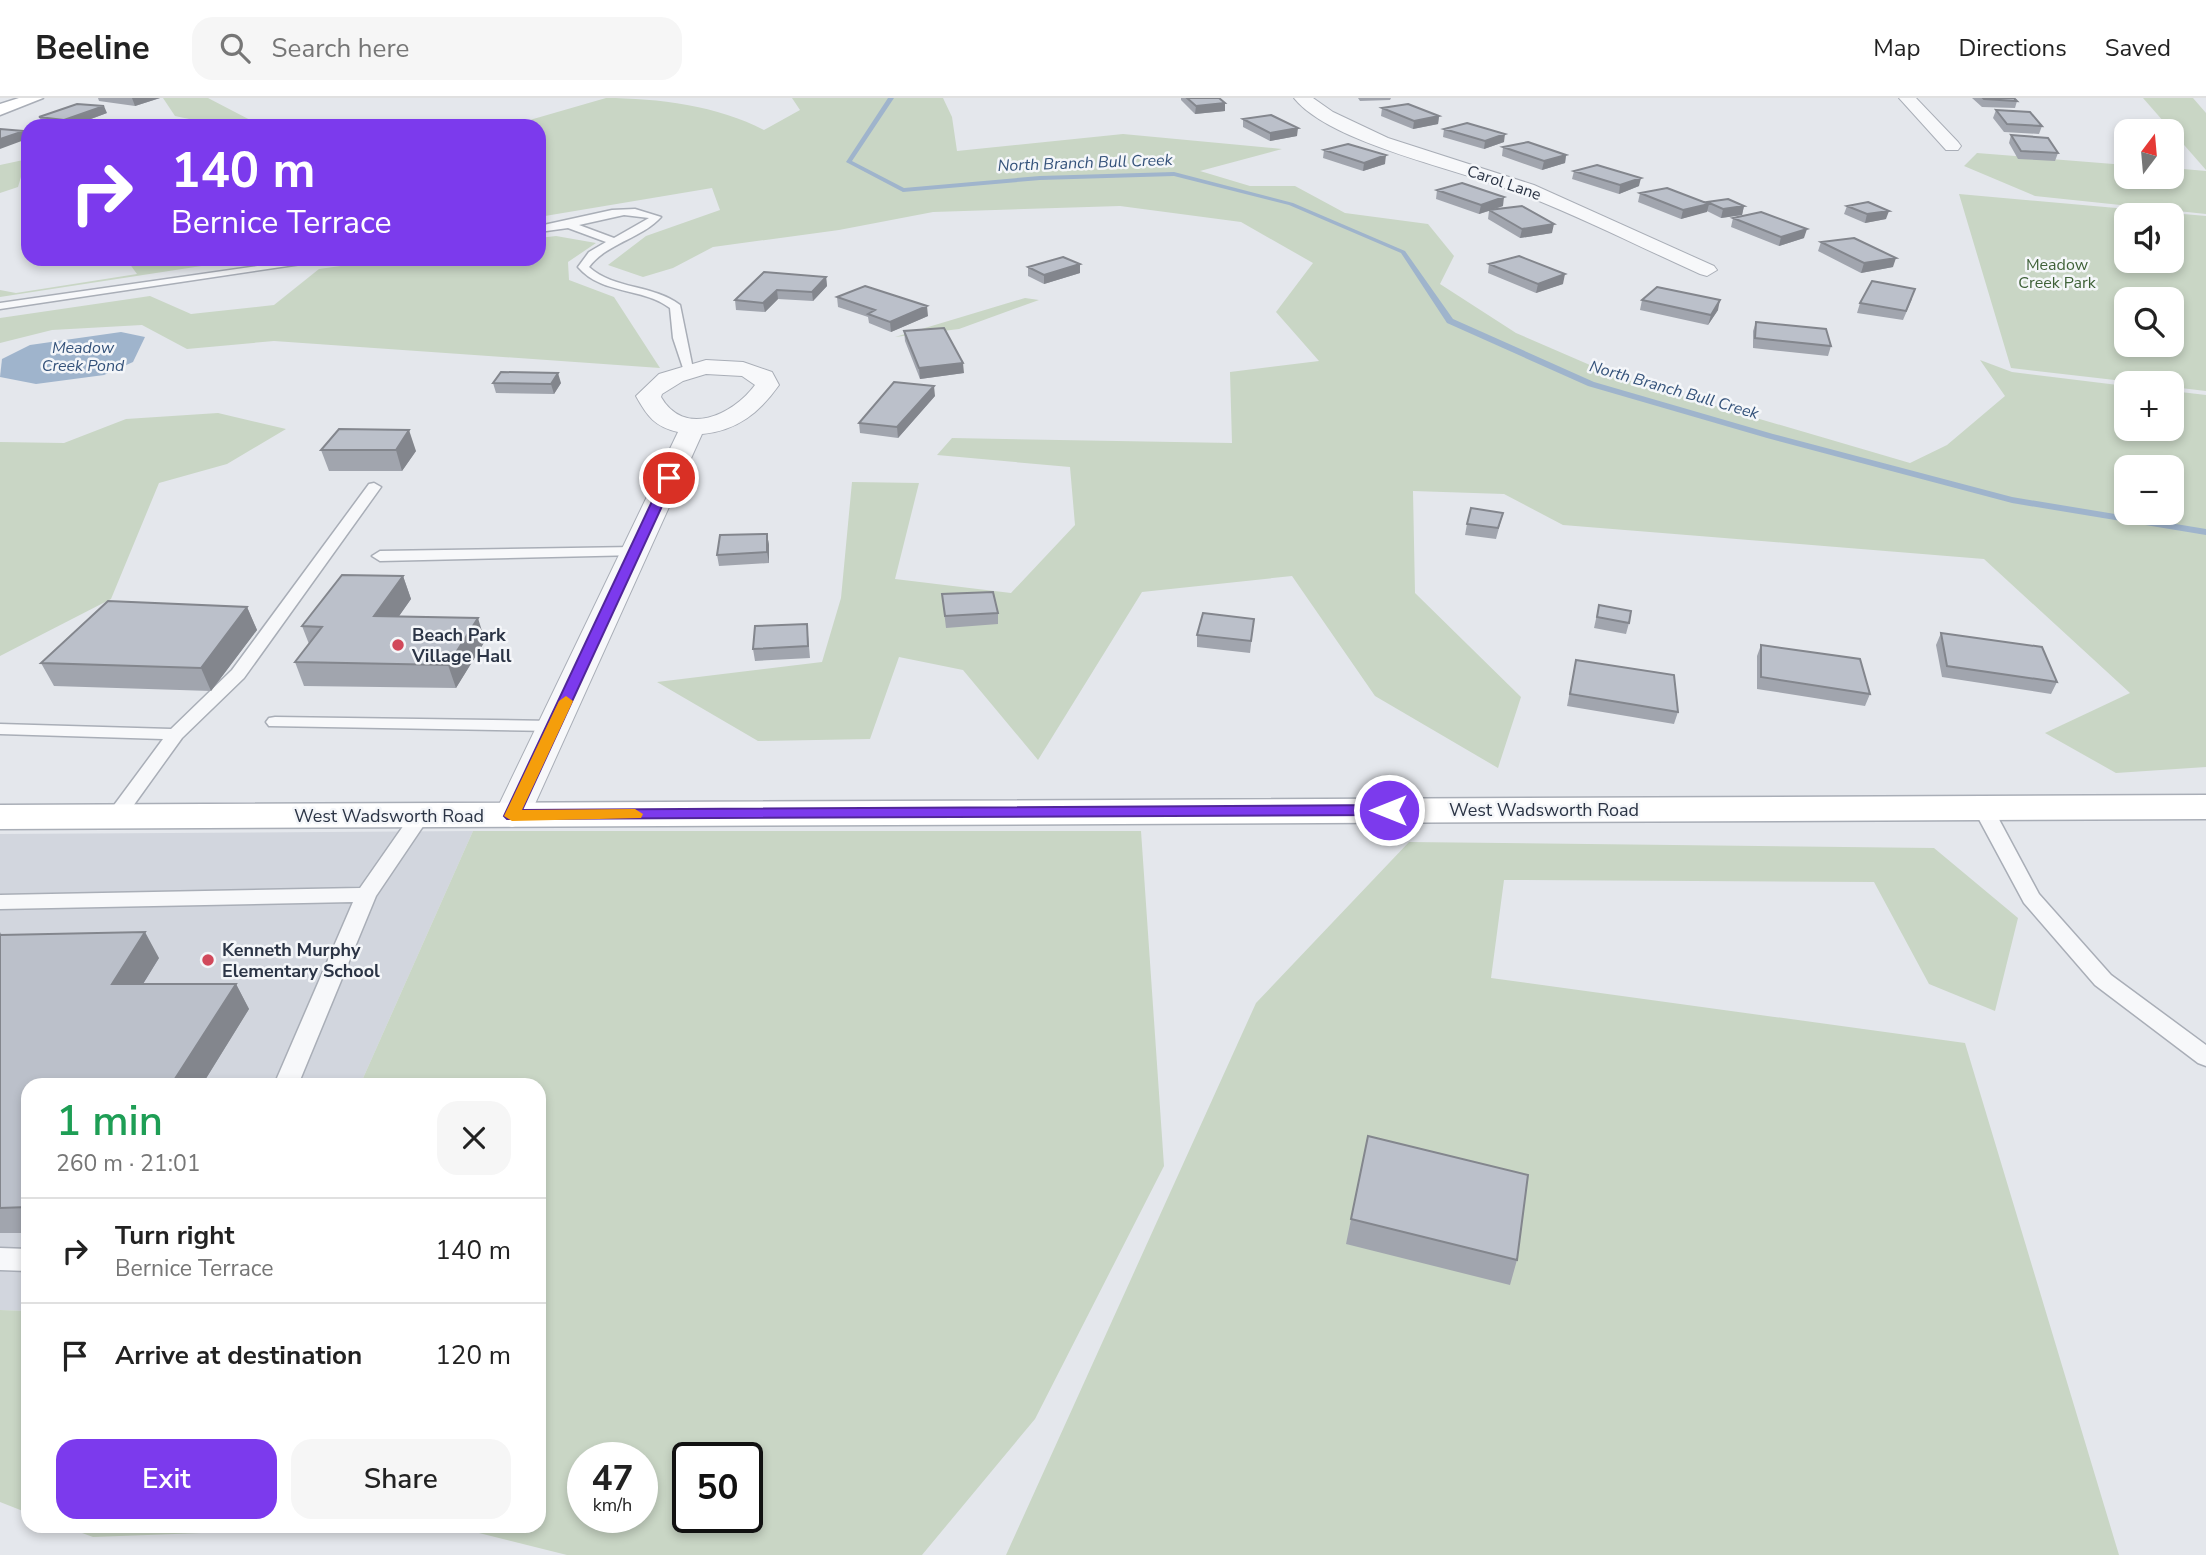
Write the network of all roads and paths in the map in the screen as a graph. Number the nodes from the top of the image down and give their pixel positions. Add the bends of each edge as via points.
1 (35, 98) edge
2 (1302, 98) edge
3 (1907, 98) edge
4 (0, 110) edge
5 (1952, 145) dead end
6 (569, 225) junction
7 (546, 228) edge
8 (615, 242) junction
9 (281, 266) edge
10 (1707, 270) dead end
11 (0, 306) edge
12 (690, 371) junction
13 (692, 429) junction
14 (374, 487) dead end
15 (635, 552) junction
16 (380, 556) dead end
17 (275, 722) dead end
18 (554, 726) junction
19 (0, 729) edge
20 (176, 734) junction
21 (2206, 807) edge
22 (1984, 810) junction
23 (420, 816) junction
24 (512, 816) junction
25 (0, 817) edge
26 (116, 817) junction
27 (366, 895) junction
28 (0, 902) edge
29 (2206, 1057) edge
30 (289, 1078) edge
31 (0, 1259) edge
32 (21, 1260) edge

1 - 4 main road
2 - 10 street, Carol Lane via 1370,138 1526,188
3 - 5 street
6 - 7 lane
6 - 8 lane
6 - 8 lane via 643,211 656,217
8 - 12 lane via 593,254 583,267 592,278 666,297 676,307 679,338
9 - 11 lane
12 - 13 street via 663,381 648,396 658,414 671,424
12 - 13 street via 733,367 764,377 767,385 762,395 737,414 713,427
13 - 15 street
14 - 20 lane via 238,674
15 - 16 lane
15 - 18 street
17 - 18 lane
18 - 24 street
19 - 20 lane
20 - 26 lane
21 - 22 main road, West Wadsworth Road
22 - 24 main road, West Wadsworth Road via 1254,809
22 - 29 lane via 2031,898 2103,981
23 - 24 main road, West Wadsworth Road
23 - 26 main road, West Wadsworth Road
23 - 27 lane
25 - 26 main road, West Wadsworth Road
27 - 28 lane
27 - 30 lane
31 - 32 lane

